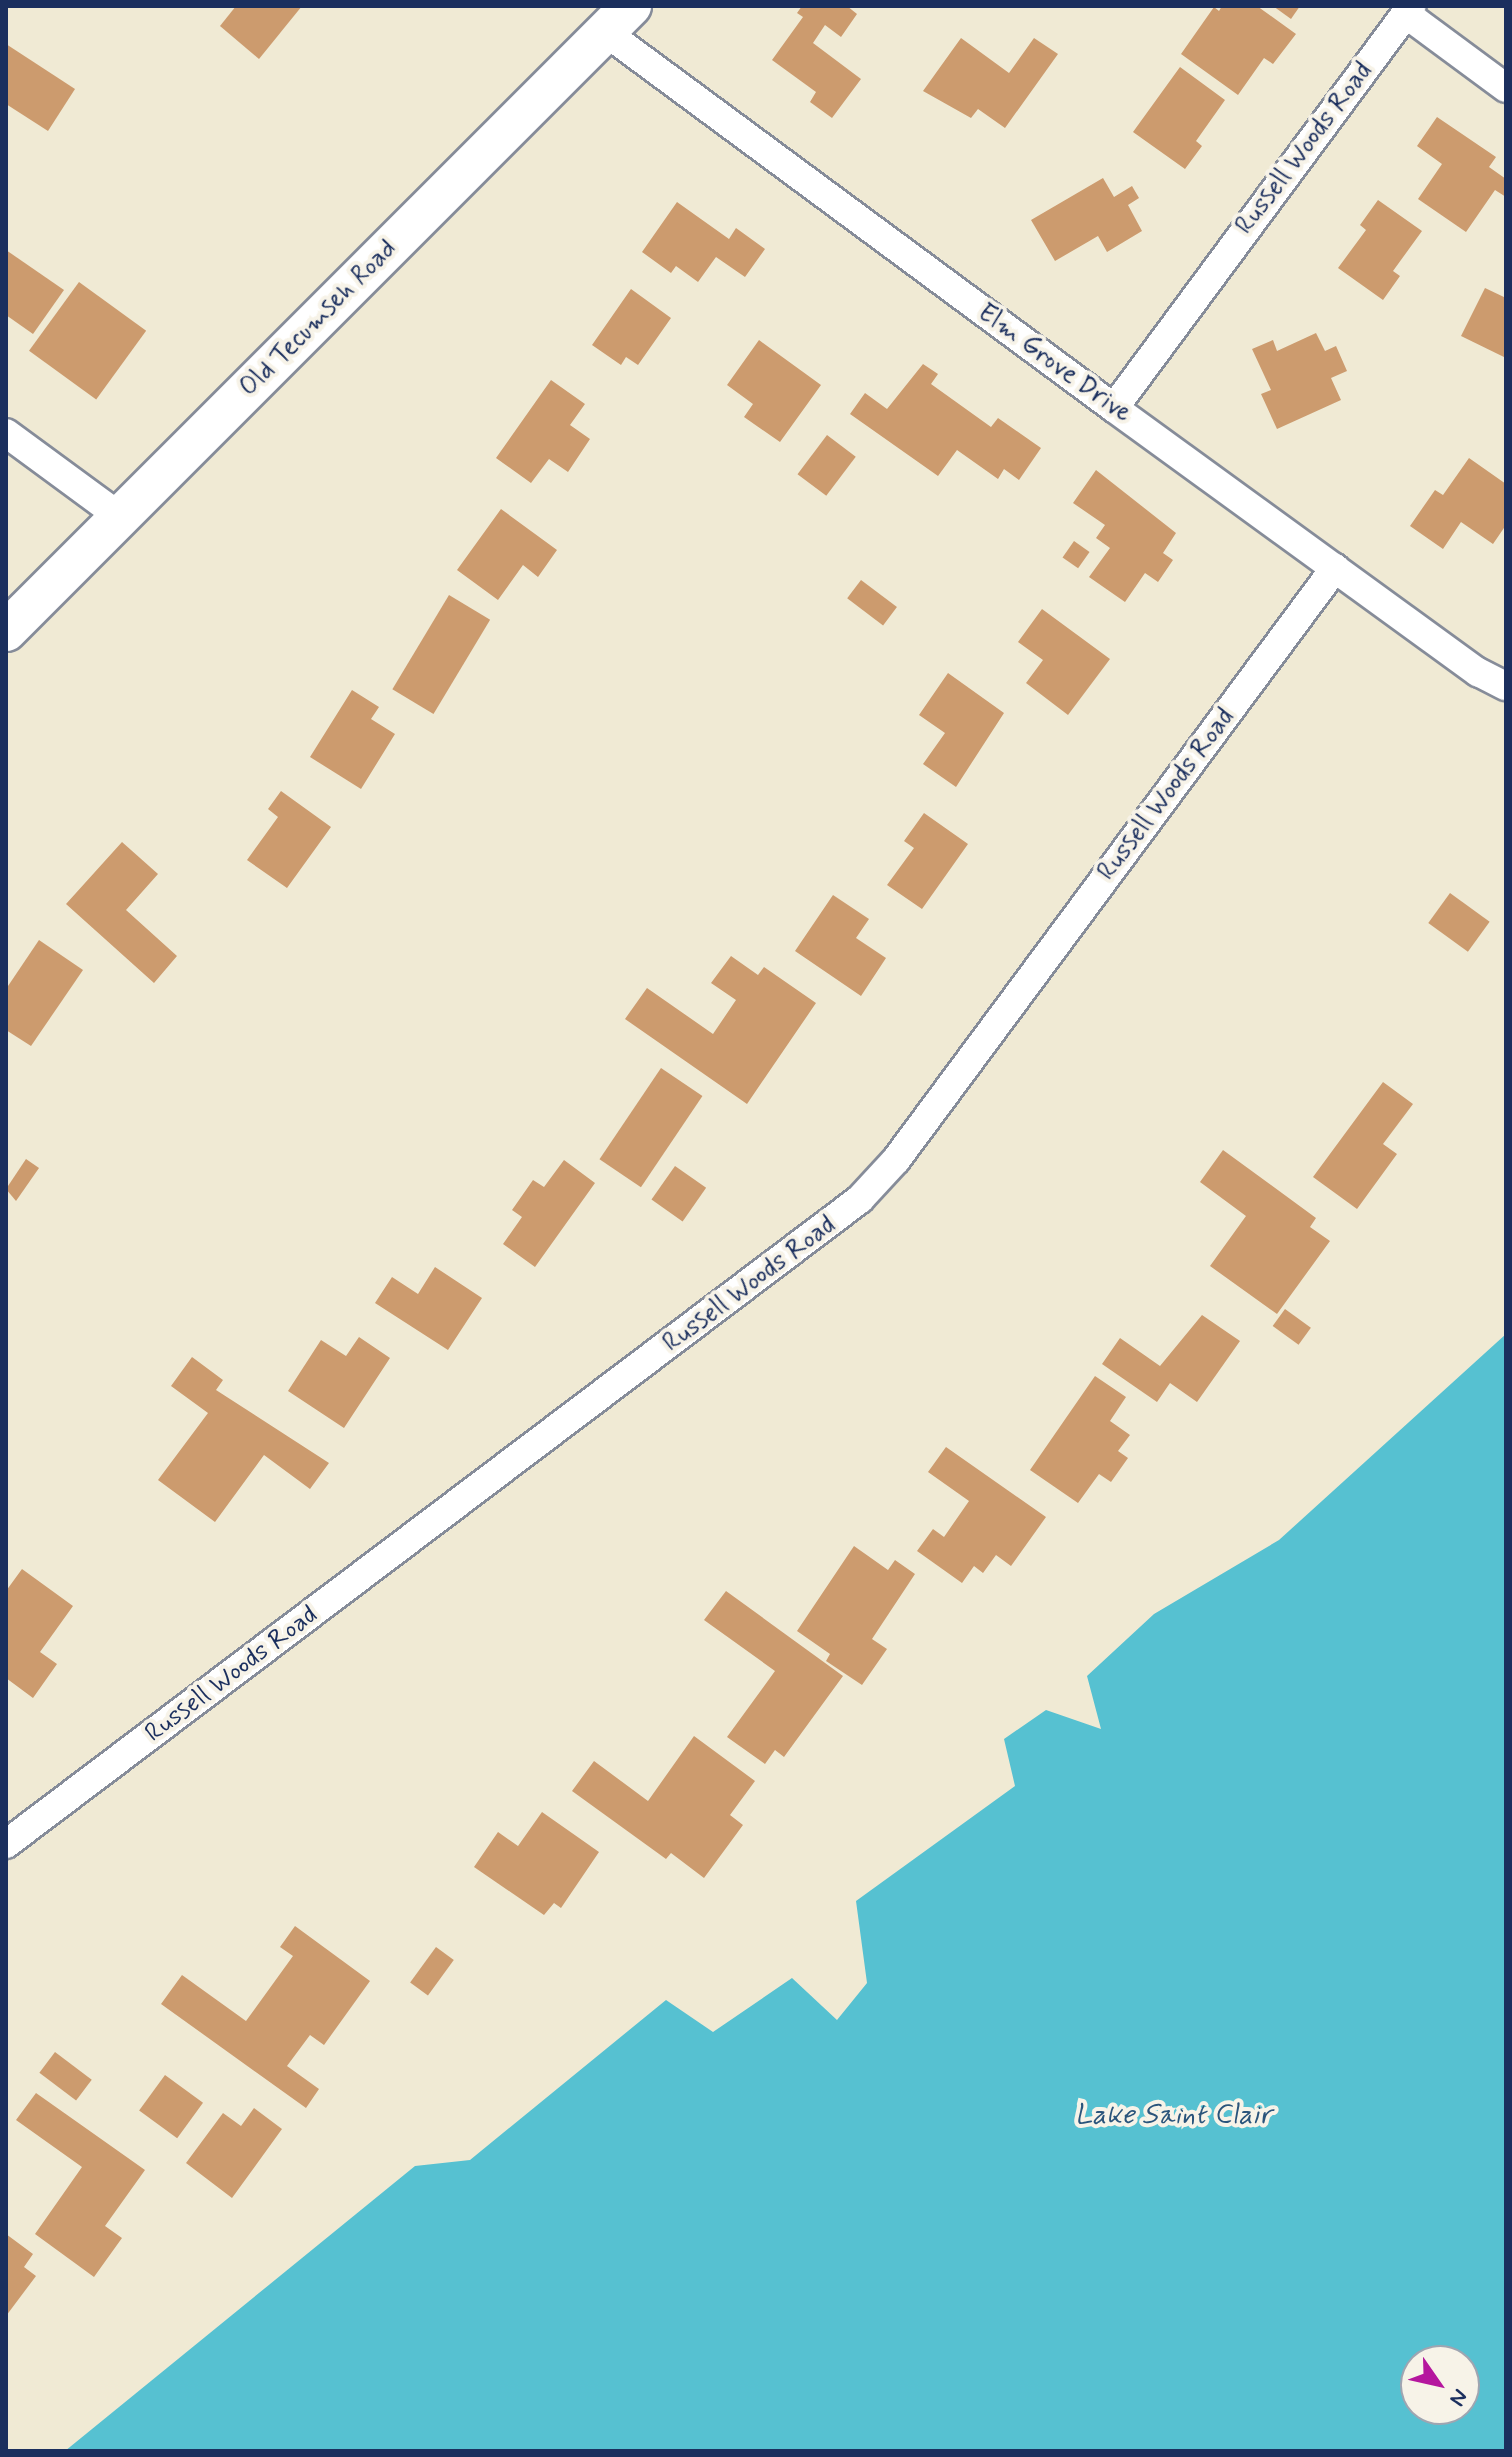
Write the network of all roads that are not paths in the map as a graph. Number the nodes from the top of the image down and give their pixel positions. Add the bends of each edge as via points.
1 (1408, 10) edge
2 (620, 20) edge
3 (1506, 88) edge
4 (1114, 408) junction
5 (6, 433) edge
6 (119, 516) junction
7 (1335, 568) junction
8 (6, 631) edge
9 (1506, 686) edge
10 (6, 1844) edge

1 - 3 street
1 - 4 street, Russell Woods Road
2 - 4 street, Elm Grove Drive
2 - 6 main road, Old Tecumseh Road
4 - 7 street, Elm Grove Drive
5 - 6 street
6 - 8 main road, Old Tecumseh Road
7 - 9 street, Elm Grove Drive via 1478,672
7 - 10 street, Russell Woods Road via 896,1160 860,1199

